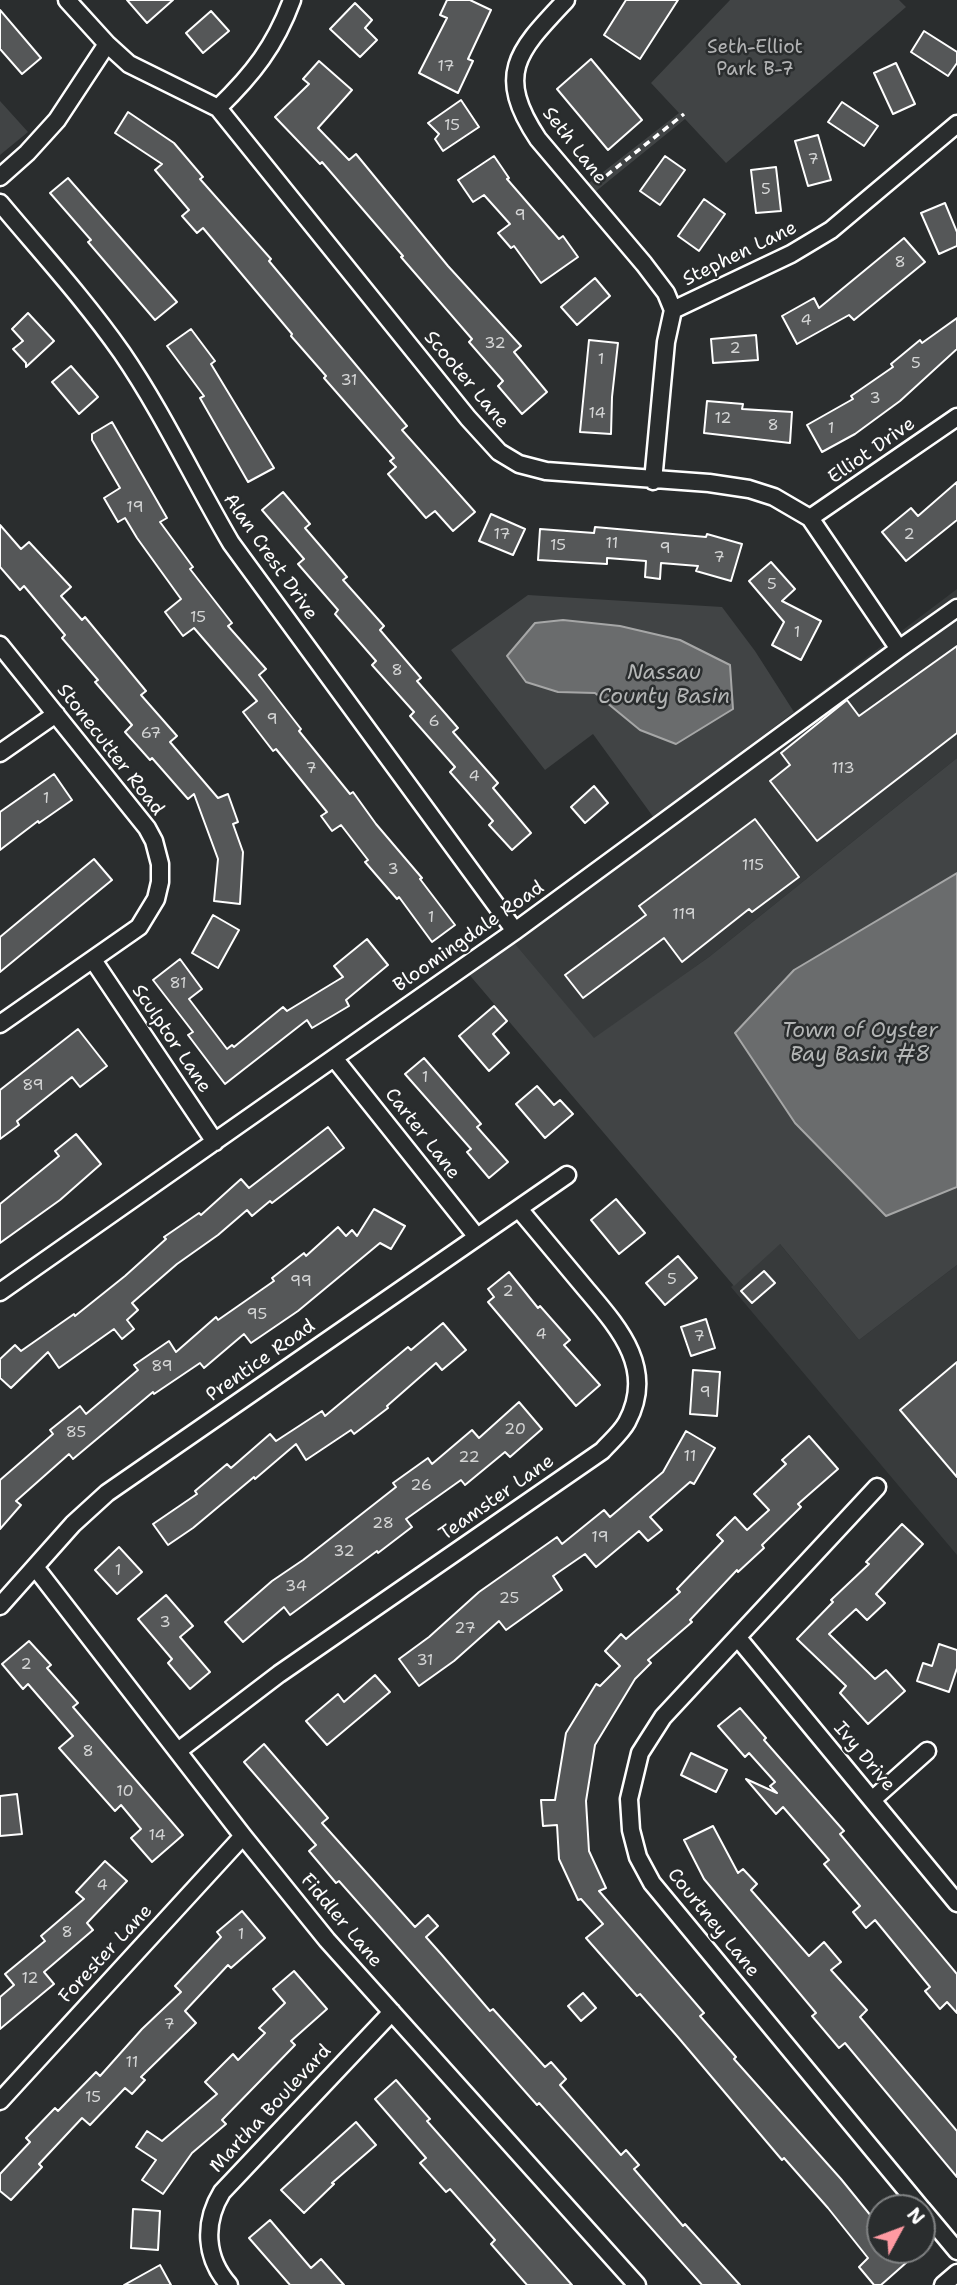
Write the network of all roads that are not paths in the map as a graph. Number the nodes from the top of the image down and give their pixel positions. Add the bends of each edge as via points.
1 (67, 0) edge
2 (292, 0) edge
3 (566, 0) edge
4 (107, 44) junction
5 (218, 108) junction
6 (957, 124) edge
7 (0, 177) edge
8 (0, 203) edge
9 (673, 310) junction
10 (957, 417) edge
11 (653, 481) junction
12 (810, 518) junction
13 (957, 608) edge
14 (0, 645) edge
15 (899, 649) junction
16 (56, 714) junction
17 (0, 753) edge
18 (515, 931) junction
19 (93, 960) junction
20 (0, 1024) edge
21 (334, 1058) junction
22 (215, 1142) junction
23 (567, 1175) dead end
24 (519, 1209) junction
25 (477, 1237) junction
26 (0, 1292) edge
27 (877, 1487) dead end
28 (35, 1567) junction
29 (0, 1606) edge
30 (738, 1638) junction
31 (178, 1751) junction
32 (927, 1751) dead end
33 (872, 1800) junction
34 (243, 1836) junction
35 (957, 1902) edge
36 (392, 2012) junction
37 (0, 2101) edge
38 (909, 2194) edge
39 (936, 2226) edge
40 (957, 2251) edge
41 (957, 2273) edge
42 (229, 2285) edge
43 (637, 2285) edge
44 (943, 2285) edge

1 - 4 street, Scooter Lane
2 - 5 street via 270,48
3 - 9 street, Seth Lane via 530,39 516,66 516,101 538,139 666,293
4 - 5 street, Scooter Lane via 129,64
4 - 7 street via 57,120
5 - 11 street, Scooter Lane via 499,452 545,471
6 - 9 street, Stephen Lane via 831,230
8 - 18 street, Alan Crest Drive via 122,354 231,543
9 - 11 street, Stephen Lane
10 - 12 street, Elliot Drive
11 - 12 street, Scooter Lane via 749,489 774,497
12 - 15 street, Scooter Lane
13 - 15 street, Bloomingdale Road
14 - 16 street, Stonecutter Road
15 - 18 street, Bloomingdale Road
16 - 17 street
16 - 19 street, Stonecutter Road via 147,828 160,864 156,899 139,927
18 - 21 street, Bloomingdale Road
19 - 20 street, Stonecutter Road
19 - 22 street, Sculptor Lane
21 - 22 street, Bloomingdale Road
21 - 25 street, Carter Lane
22 - 26 street, Bloomingdale Road
23 - 24 street, Prentice Road
24 - 25 street, Prentice Road
24 - 31 street, Teamster Lane via 621,1331 634,1358 637,1384 626,1424 602,1451 279,1674
25 - 28 street, Prentice Road via 107,1493
27 - 30 street, Courtney Lane
28 - 29 street, Prentice Road
28 - 31 street, Fiddler Lane
30 - 33 street, Ivy Drive
30 - 38 street, Courtney Lane via 663,1717 640,1753 629,1799 638,1857 679,1917
31 - 34 street, Fiddler Lane
32 - 33 street
33 - 35 street, Ivy Drive
34 - 36 street, Fiddler Lane
34 - 37 street, Forester Lane
36 - 42 street, Martha Boulevard via 214,2205 208,2226 211,2256
36 - 43 street, Fiddler Lane
39 - 40 street, Courtney Lane
41 - 44 street

